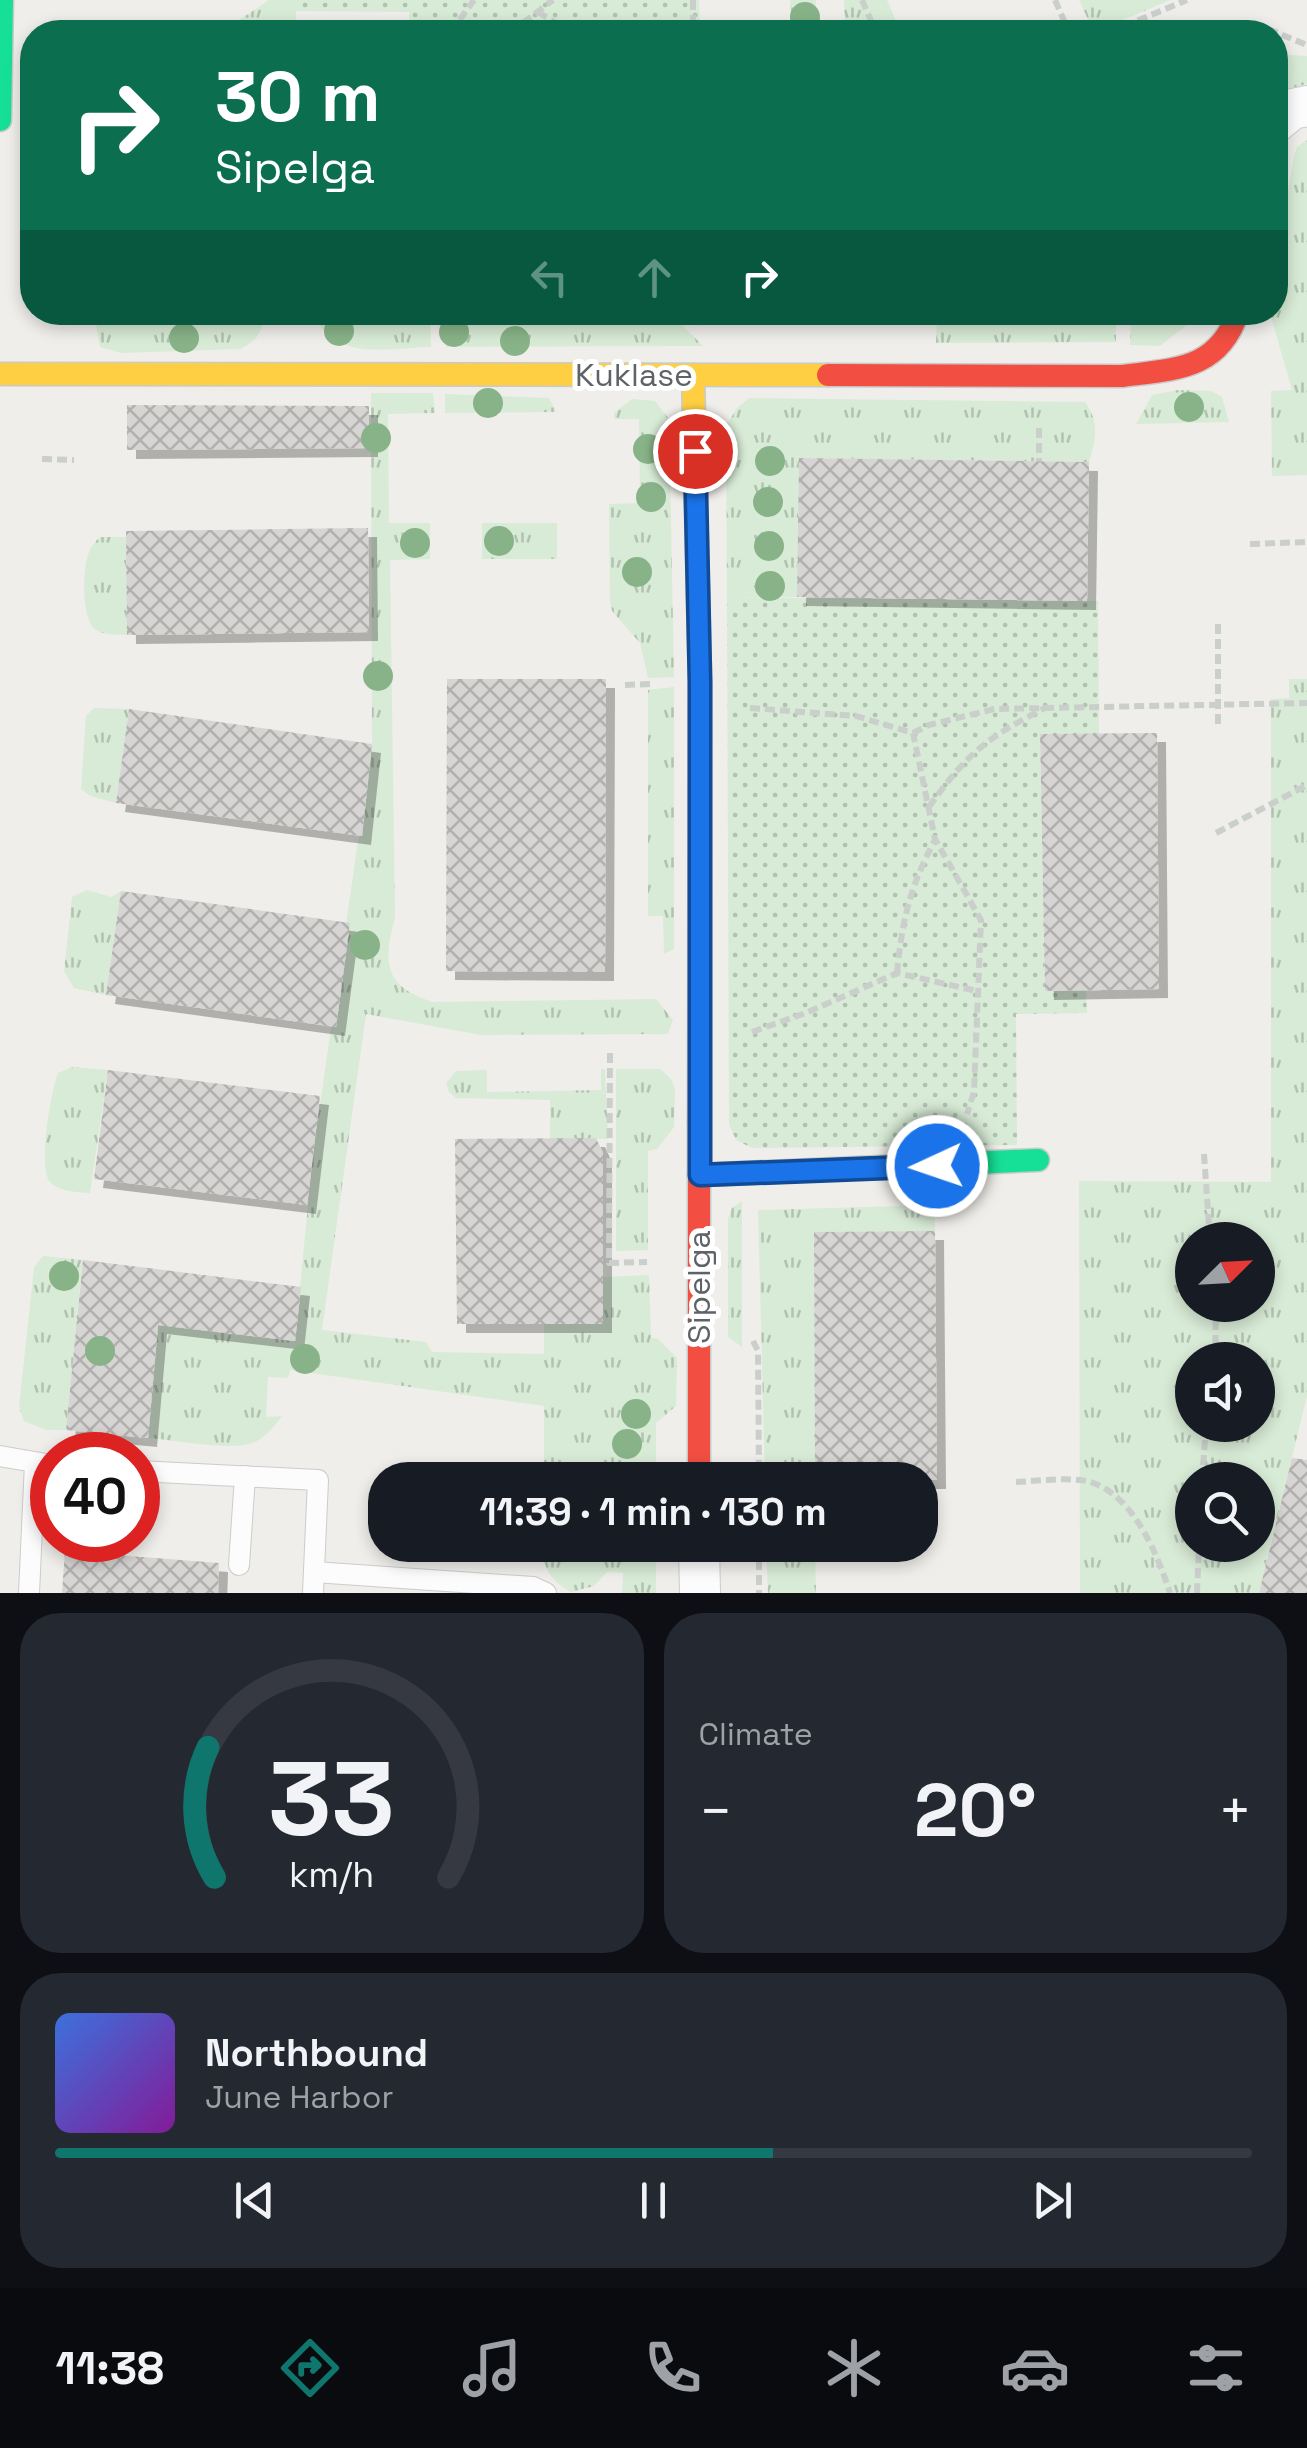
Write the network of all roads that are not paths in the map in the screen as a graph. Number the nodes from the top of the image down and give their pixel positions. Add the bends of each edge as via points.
1 (2, 0) edge
2 (0, 120) edge
3 (1236, 325) edge
4 (0, 374) edge
5 (693, 374) junction
6 (1038, 1160) dead end
7 (700, 1175) junction
8 (0, 1456) edge
9 (30, 1461) edge
10 (699, 1462) edge
11 (160, 1471) edge
12 (246, 1476) junction
13 (33, 1562) edge
14 (700, 1562) edge
15 (239, 1565) dead end
16 (313, 1583) edge
17 (29, 1593) edge
18 (546, 1593) edge
19 (700, 1593) edge

1 - 2 street
3 - 5 street, Kuklase via 1215,354 1187,366 1122,376
4 - 5 street, Kuklase via 583,382
5 - 7 street, Sipelga
6 - 7 street
7 - 10 street, Sipelga
8 - 9 lane
11 - 12 lane
12 - 15 lane
12 - 16 lane via 318,1480
13 - 17 lane
14 - 19 street
16 - 18 lane via 533,1586

